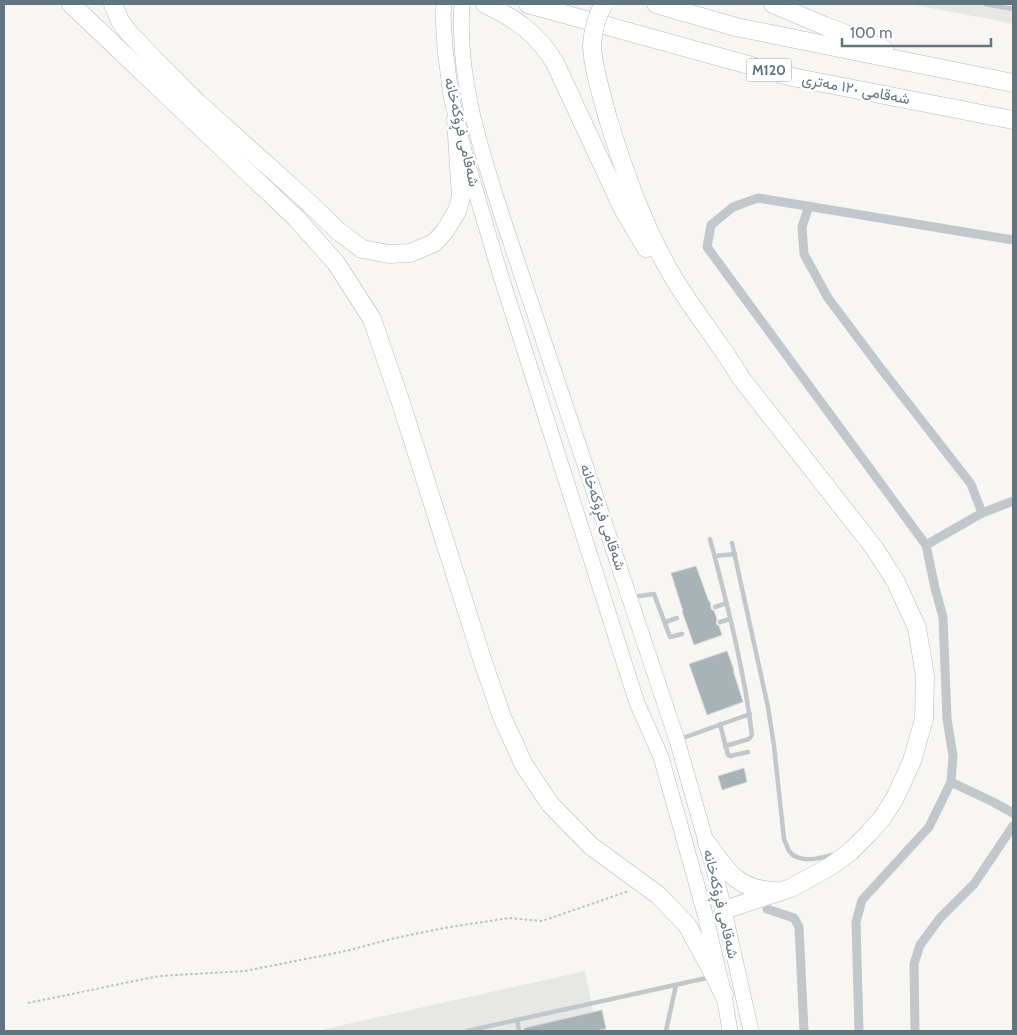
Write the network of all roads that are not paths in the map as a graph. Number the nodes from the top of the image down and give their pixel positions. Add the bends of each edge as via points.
1 (71, 4) edge
2 (113, 4) edge
3 (485, 4) edge
4 (528, 4) edge
5 (604, 4) edge
6 (656, 4) edge
7 (773, 4) edge
8 (984, 4) edge
9 (444, 9) edge
10 (1013, 9) edge
11 (462, 11) edge
12 (976, 76) junction
13 (1013, 83) edge
14 (456, 119) junction
15 (1013, 120) edge
16 (809, 206) junction
17 (1013, 240) edge
18 (741, 378) junction
19 (1013, 501) edge
20 (982, 512) junction
21 (710, 539) dead end
22 (732, 543) dead end
23 (926, 545) junction
24 (735, 554) junction
25 (715, 556) junction
26 (630, 598) junction
27 (727, 603) junction
28 (715, 607) dead end
29 (677, 618) dead end
30 (730, 619) junction
31 (665, 622) junction
32 (720, 622) dead end
33 (682, 634) dead end
34 (750, 714) junction
35 (720, 724) junction
36 (679, 746) junction
37 (725, 746) junction
38 (748, 752) dead end
39 (661, 757) junction
40 (951, 782) junction
41 (1013, 813) edge
42 (1013, 826) edge
43 (707, 843) junction
44 (851, 851) junction
45 (781, 891) junction
46 (767, 909) dead end
47 (724, 910) junction
48 (705, 914) junction
49 (715, 976) junction
50 (676, 984) junction
51 (724, 995) junction
52 (517, 1020) junction
53 (467, 1031) edge
54 (519, 1031) edge
55 (666, 1031) edge
56 (730, 1031) edge
57 (751, 1031) edge
58 (804, 1031) edge
59 (859, 1031) edge
60 (916, 1031) edge

1 - 49 highway via 296,218 336,263 372,319 483,662 502,717 524,765 550,804 590,846 658,895 688,925
2 - 14 highway via 129,33 156,62 337,230 362,249 389,254 410,253 434,243 446,231 461,197
3 - 18 highway via 531,32 548,52 623,209 664,278
4 - 15 highway, شەقامی ١٢٠ مەتری / M120 via 792,77
5 - 18 highway, bridge via 595,25 592,53 620,159 653,240 673,277
6 - 12 highway, M120 via 736,27
7 - 12 highway via 893,52
8 - 10 lane
9 - 14 main road, شەقامی فڕۆکەخانە via 445,48
11 - 26 main road, شەقامی فڕۆکەخانە via 462,50 479,145
12 - 13 highway, M120
14 - 39 main road, شەقامی فڕۆکەخانە via 495,258 637,703
16 - 17 street
16 - 20 street via 802,227 804,254 828,298 971,484
16 - 23 street via 758,198 733,207 711,225 707,247
18 - 44 highway via 875,549 896,582 917,628 925,676 924,719 912,761 895,798
19 - 20 street
20 - 23 street
21 - 25 lane
22 - 24 lane
23 - 40 street via 943,617 947,719 953,756
24 - 25 lane
24 - 44 lane via 768,707 788,850 795,856 813,860
25 - 27 lane
26 - 31 lane via 654,594
26 - 36 main road, شەقامی فڕۆکەخانە
27 - 28 lane
27 - 30 lane
29 - 31 lane
30 - 32 lane
30 - 34 lane
31 - 33 lane via 670,637
34 - 35 lane
34 - 37 lane via 751,738
35 - 36 lane
35 - 37 lane
36 - 39 main road
36 - 43 main road, شەقامی فڕۆکەخانە
37 - 38 lane via 730,756
39 - 48 main road, شەقامی فڕۆکەخانە
40 - 41 street
40 - 59 street via 929,827 862,900 856,922
42 - 60 street via 974,884 940,918 920,945 914,964
43 - 45 highway via 725,868 740,881 759,890
43 - 47 main road, شەقامی فڕۆکەخانە
44 - 45 highway via 816,876
45 - 47 highway
46 - 58 street via 794,918 799,927
47 - 48 main road
47 - 57 main road, شەقامی فڕۆکەخانە
48 - 51 main road, شەقامی فڕۆکەخانە
49 - 50 lane
49 - 51 highway
50 - 52 lane
50 - 55 lane
51 - 56 main road, شەقامی فڕۆکەخانە
52 - 53 lane
52 - 54 lane

